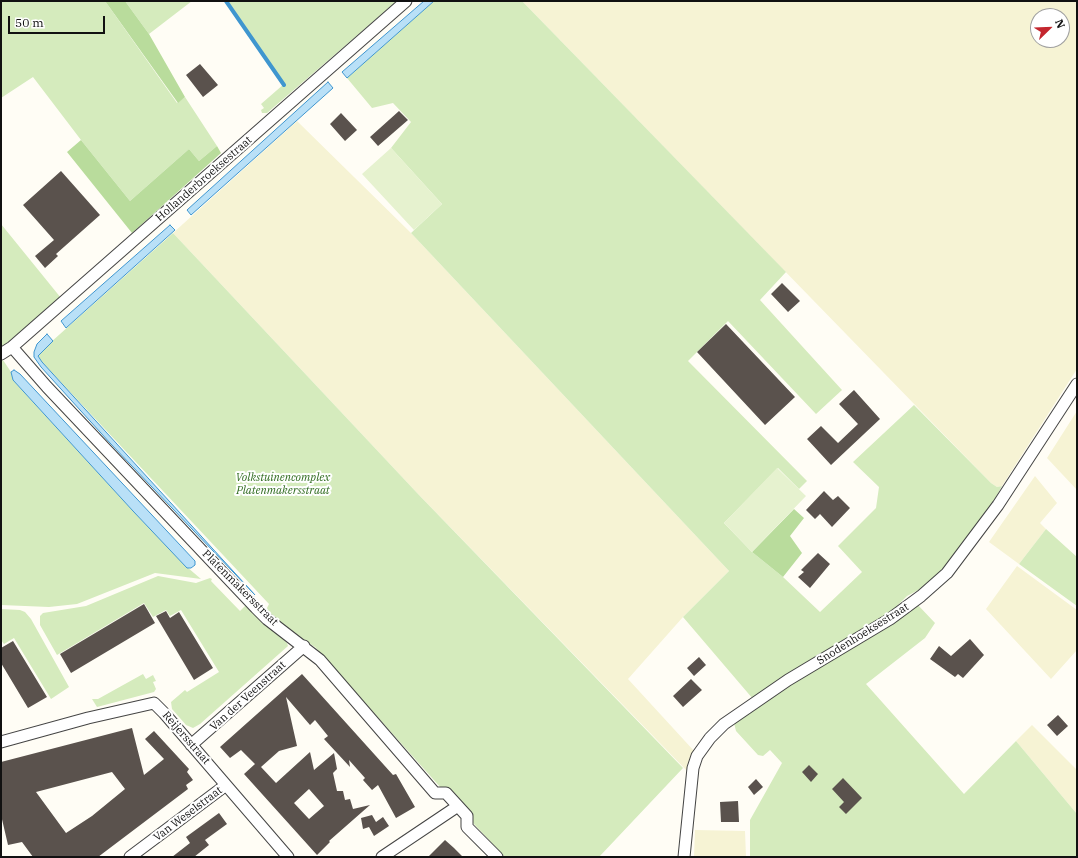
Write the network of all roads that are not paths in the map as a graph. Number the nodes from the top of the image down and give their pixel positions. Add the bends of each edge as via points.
1 (406, 1) edge
2 (12, 347) junction
3 (1, 354) edge
4 (1077, 384) edge
5 (304, 646) junction
6 (1, 742) edge
7 (192, 745) junction
8 (226, 785) junction
9 (458, 806) junction
10 (130, 857) edge
11 (288, 857) edge
12 (382, 857) edge
13 (497, 857) edge
14 (684, 857) edge

1 - 2 street, Hollanderbroeksestraat
2 - 3 street, Hollanderbroeksestraat
2 - 5 street, Platenmakersstraat via 256,608
4 - 14 street, Snodenhoeksestraat via 998,504 946,573 890,619 788,680 724,724 710,738 697,756 693,768
5 - 7 street, Van der Veenstraat
5 - 9 street, Platenmakersstraat via 338,680 435,793 446,793
6 - 7 street, Reijersstraat via 154,703
7 - 8 street, Reijersstraat
8 - 10 street, Van Weselstraat
8 - 11 street, Reijersstraat
9 - 12 street
9 - 13 street, Platenmakersstraat via 467,816 467,828

